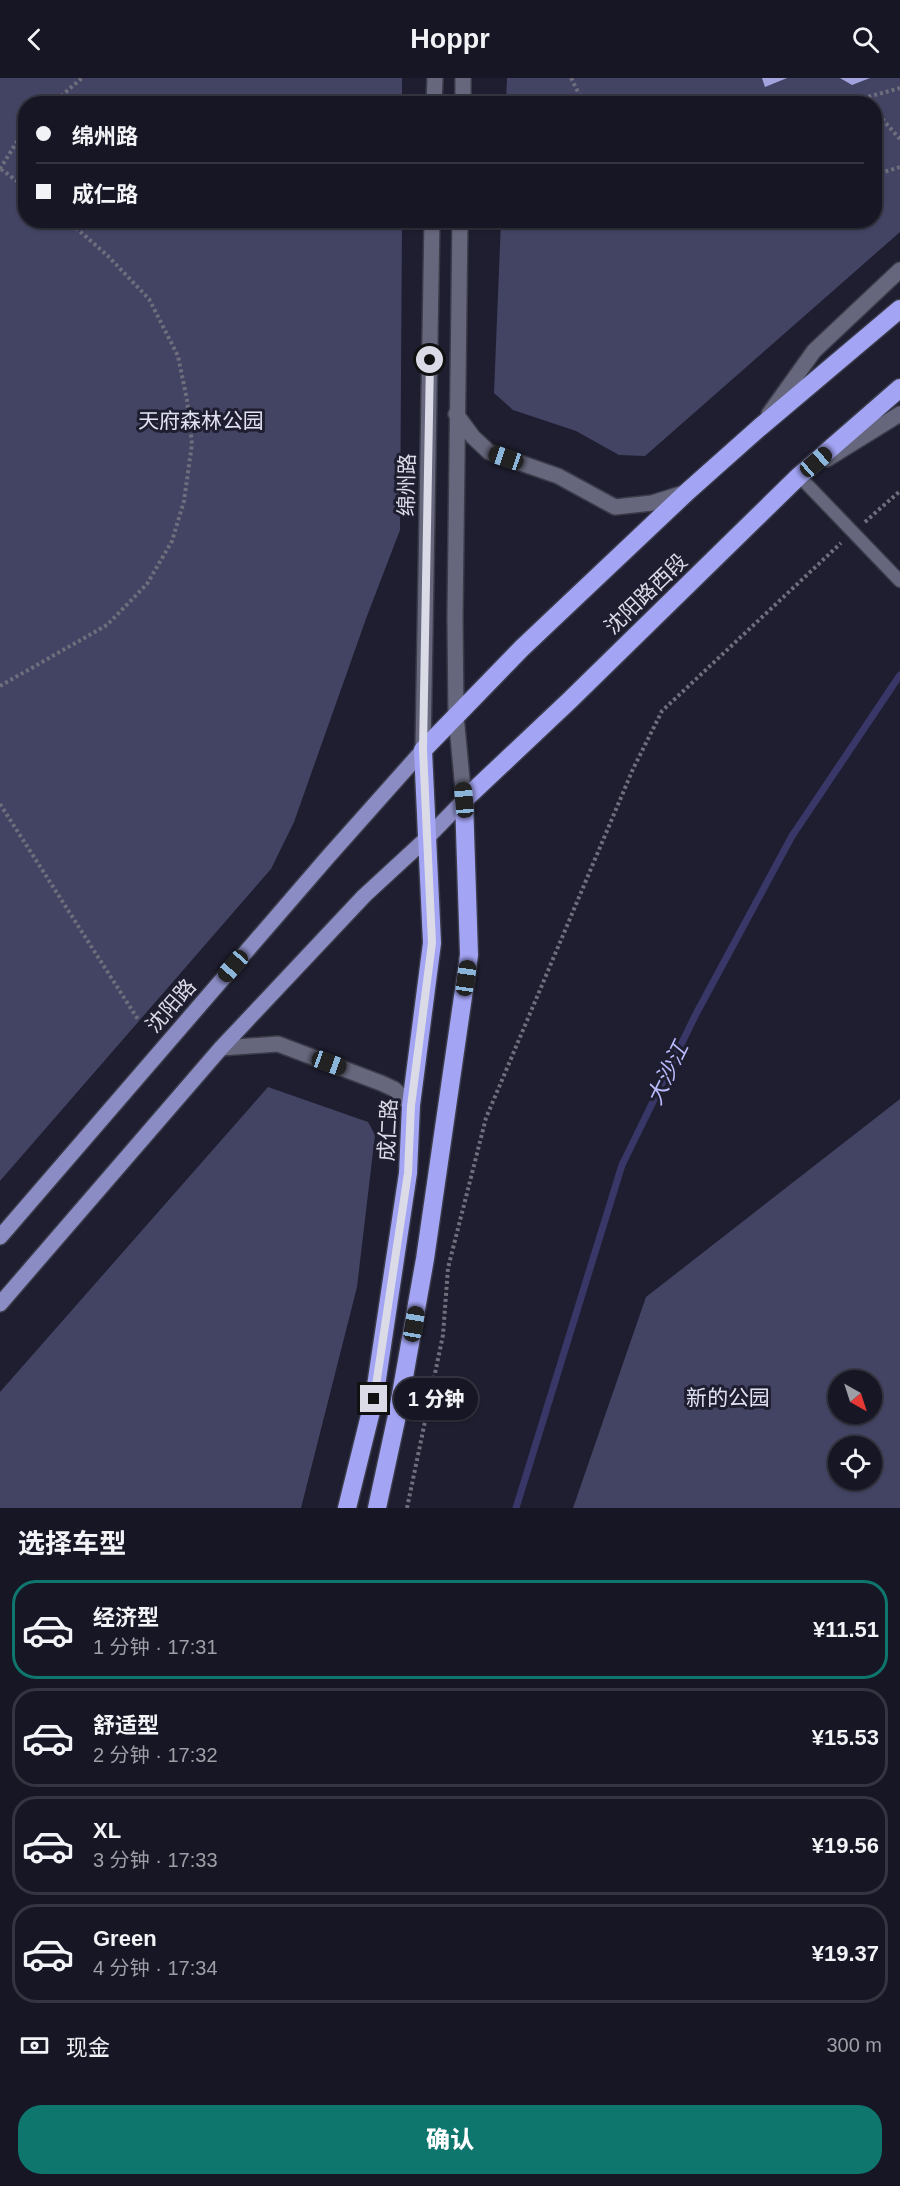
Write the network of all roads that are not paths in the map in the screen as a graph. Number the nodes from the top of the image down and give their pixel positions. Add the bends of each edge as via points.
1 (435, 78) edge
2 (463, 78) edge
3 (435, 96) edge
4 (463, 96) edge
5 (432, 228) edge
6 (460, 228) edge
7 (900, 270) edge
8 (900, 309) edge
9 (900, 388) edge
10 (456, 414) junction
11 (900, 414) edge
12 (759, 428) junction
13 (799, 476) junction
14 (687, 492) junction
15 (899, 580) edge
16 (456, 716) junction
17 (423, 750) junction
18 (464, 800) junction
19 (428, 837) junction
20 (221, 1048) junction
21 (411, 1106) junction
22 (0, 1237) edge
23 (0, 1304) edge
24 (347, 1508) edge
25 (377, 1508) edge

1 - 3 main road
2 - 4 main road
5 - 17 main road, 绵州路
6 - 10 main road
7 - 12 main road via 814,351
8 - 12 highway
9 - 13 highway, 沈阳路西段
10 - 14 main road via 489,452 558,476 615,507 652,503
10 - 16 main road
11 - 13 main road
12 - 14 highway
13 - 15 lane
13 - 18 highway, 沈阳路西段
14 - 16 highway
16 - 17 highway
16 - 18 main road
17 - 19 highway, 成仁路
17 - 22 main road, 沈阳路
18 - 19 main road, 沈阳路西段
18 - 25 highway via 469,955 425,1260
19 - 20 main road via 364,896
19 - 21 highway, 成仁路 via 432,943
20 - 21 main road via 278,1044 394,1089
20 - 23 main road
21 - 24 highway, 成仁路 via 408,1173 374,1399

